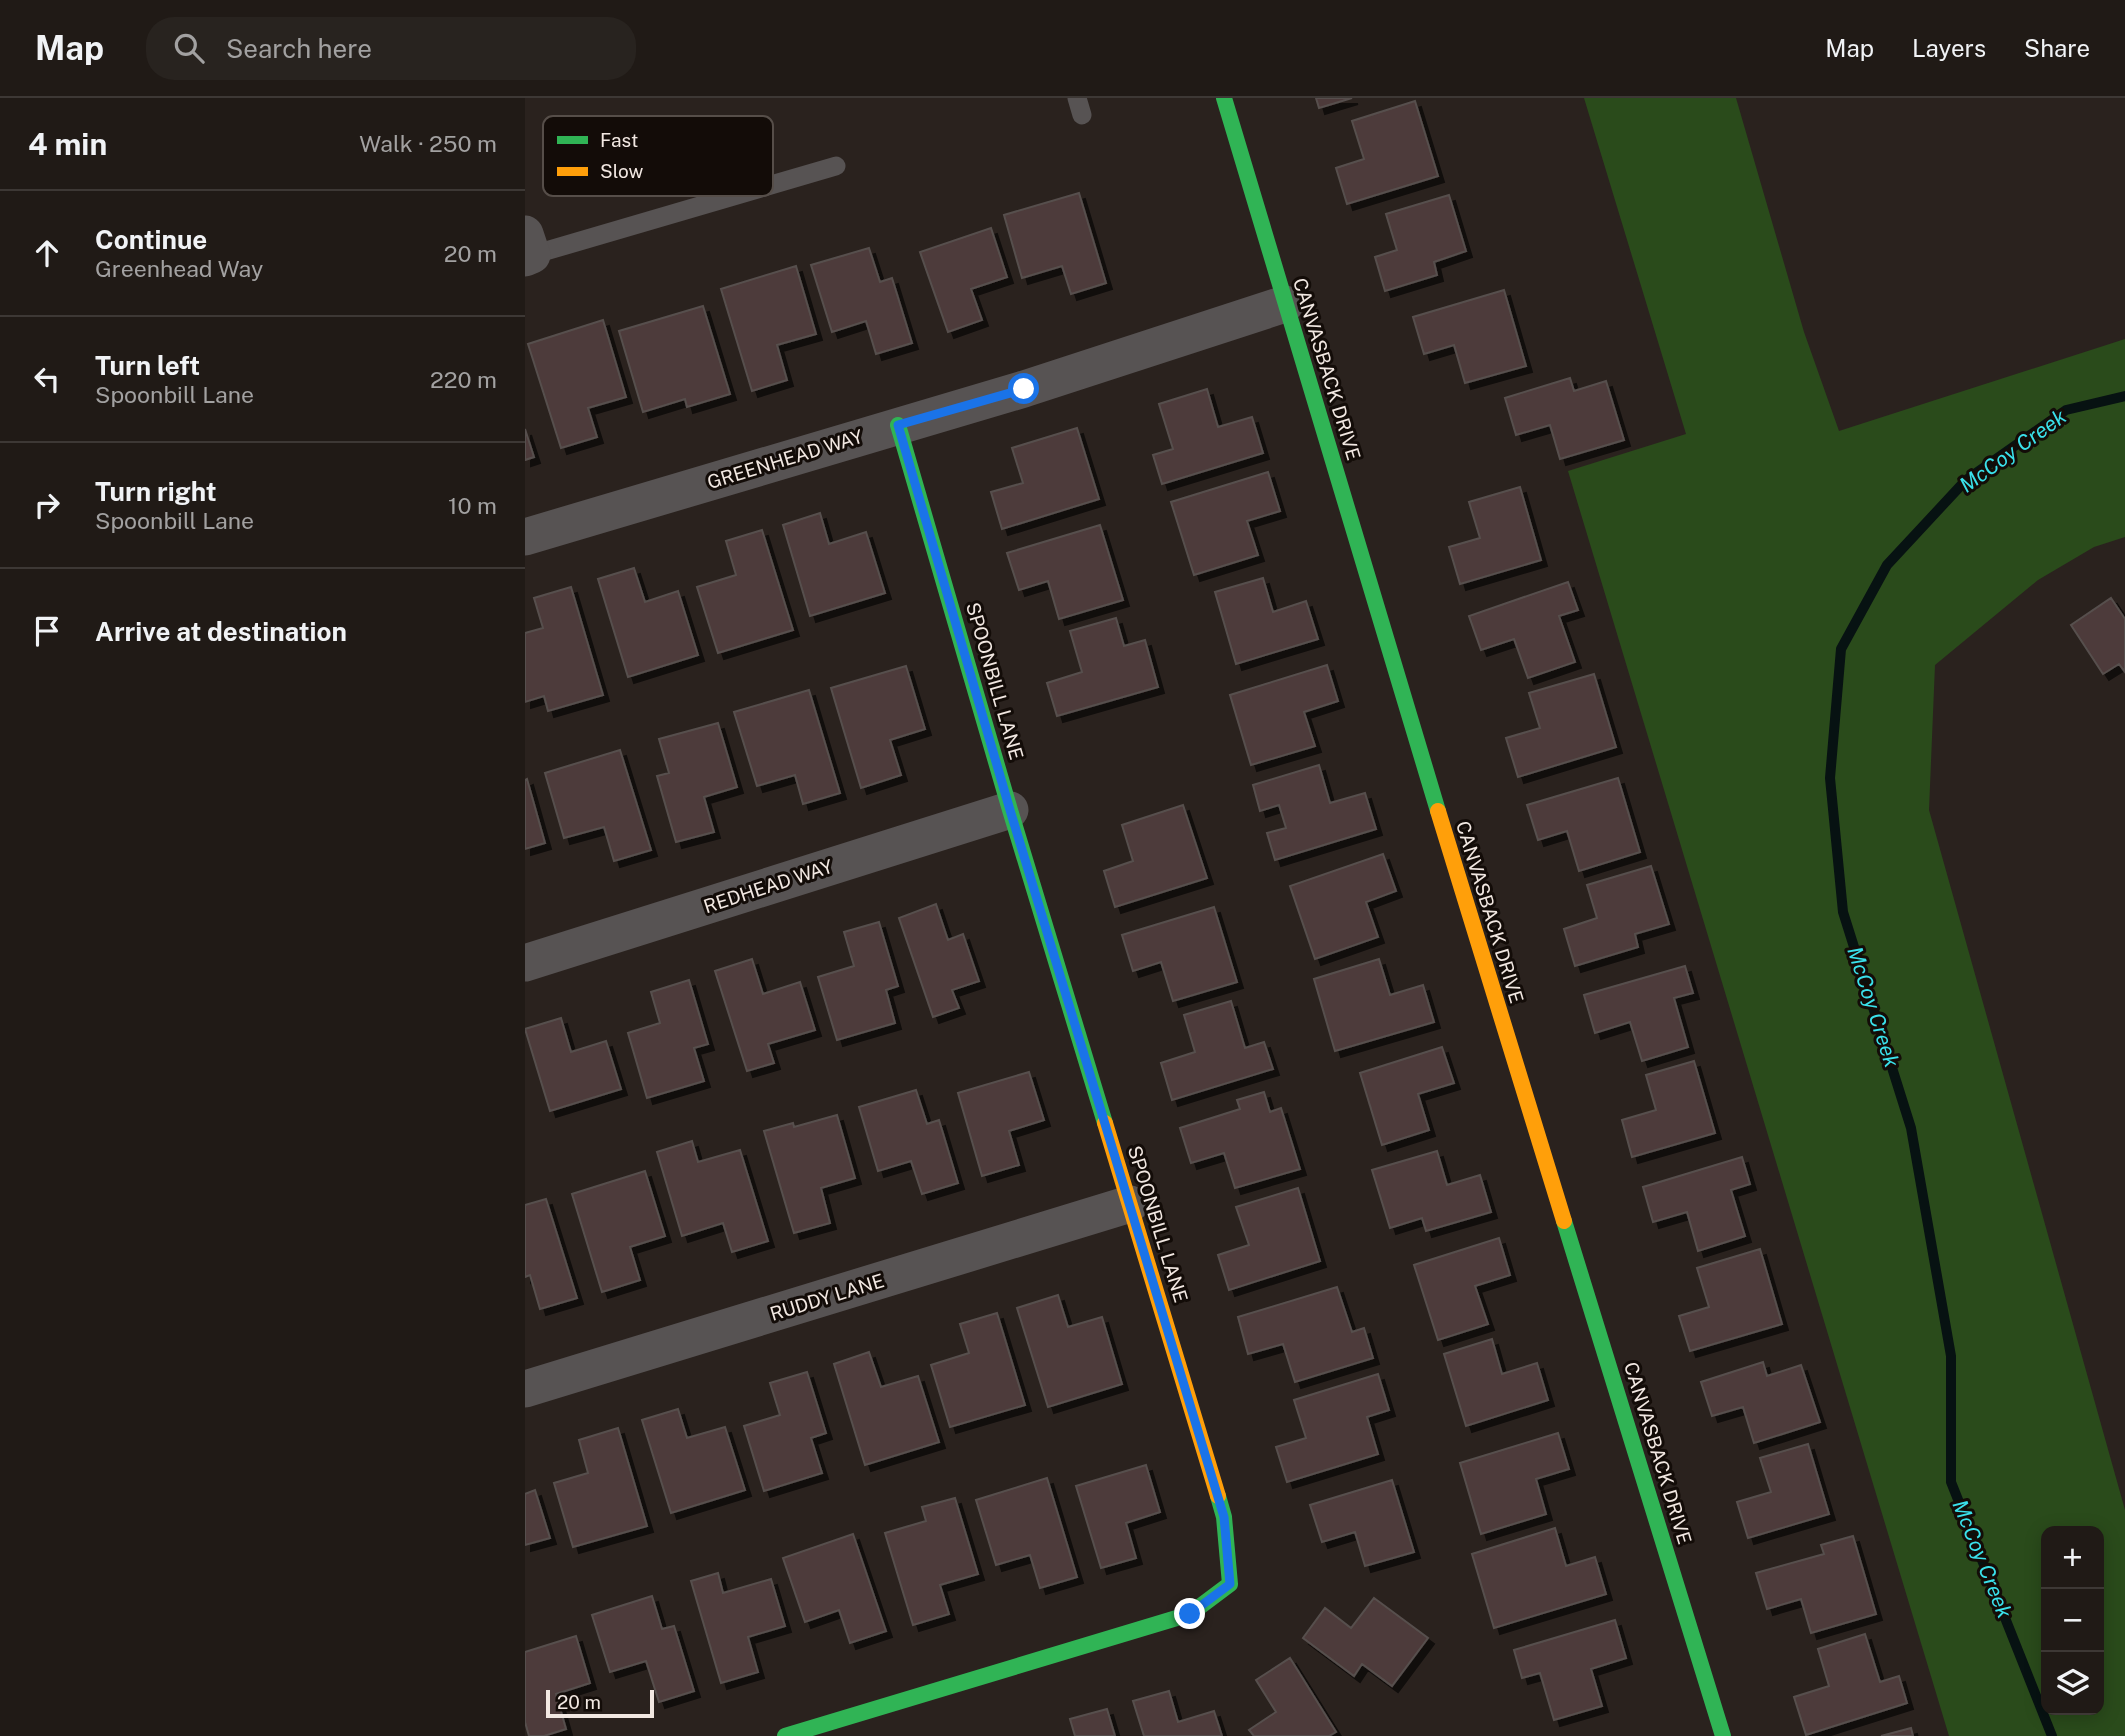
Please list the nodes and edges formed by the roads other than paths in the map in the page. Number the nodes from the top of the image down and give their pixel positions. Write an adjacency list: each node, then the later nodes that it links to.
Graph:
1 (1224, 98): 6 (street, CANVASBACK DRIVE)
2 (836, 166): 3 (lane)
3 (773, 183)
4 (724, 196): 5 (lane)
5 (527, 249)
6 (1285, 304): 7 (street, GREENHEAD WAY); 14 (street, CANVASBACK DRIVE)
7 (898, 425): 8 (street, GREENHEAD WAY); 9 (street, SPOONBILL LANE)
8 (525, 537)
9 (1010, 810): 10 (street, REDHEAD WAY); 11 (street, SPOONBILL LANE)
10 (525, 963)
11 (1130, 1204): 12 (street, RUDDY LANE); 13 (street, SPOONBILL LANE)
12 (525, 1389)
13 (785, 1736)
14 (1723, 1736)

